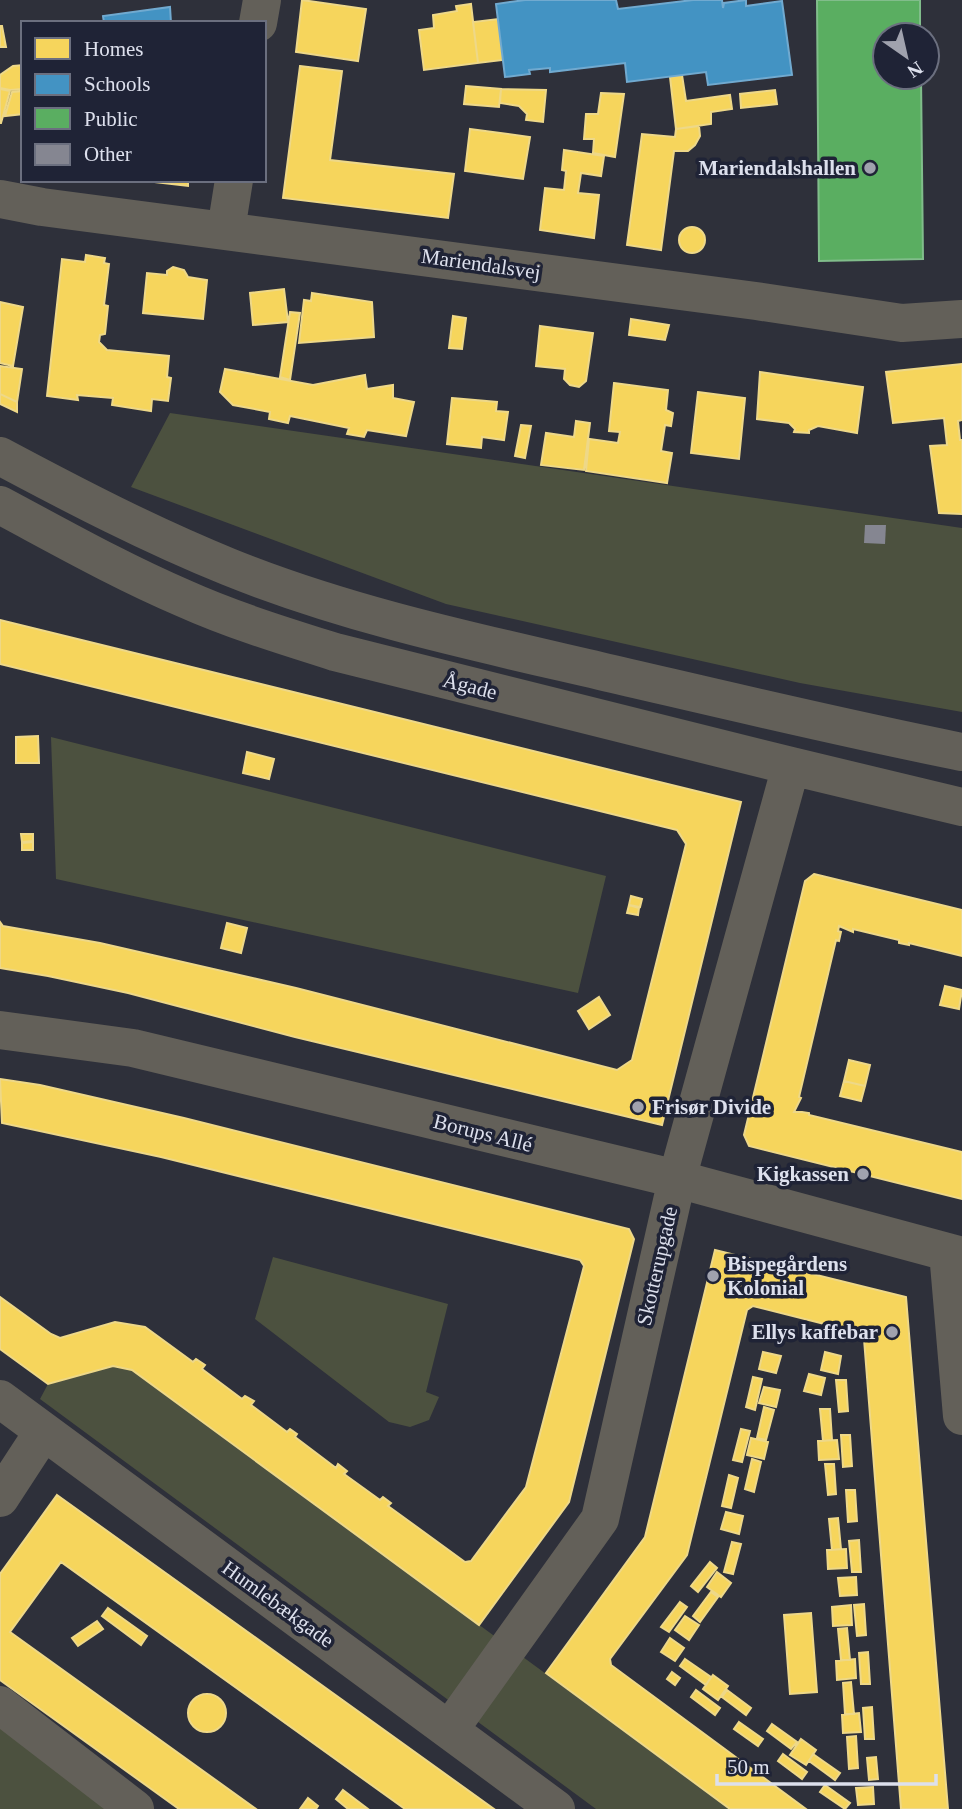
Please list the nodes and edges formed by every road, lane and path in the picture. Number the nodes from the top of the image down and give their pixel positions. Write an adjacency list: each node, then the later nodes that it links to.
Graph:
1 (262, 0): 2 (street)
2 (258, 21)
3 (234, 182): 5 (street)
4 (0, 199): 5 (street, Mariendalsvej)
5 (226, 230): 6 (street, Mariendalsvej)
6 (962, 319)
7 (0, 456): 9 (street, Ågade)
8 (0, 506): 10 (street, Ågade)
9 (962, 752)
10 (790, 766): 11 (street, Ågade); 13 (street, Skotterupgade)
11 (962, 807)
12 (0, 1030): 13 (street, Borups Allé)
13 (677, 1179): 14 (street, Borups Allé); 20 (street, Skotterupgade)
14 (955, 1254): 16 (street)
15 (0, 1399): 17 (street, Humlebækgade)
16 (962, 1416)
17 (43, 1432): 18 (street); 20 (street, Humlebækgade)
18 (0, 1498)
19 (0, 1705): 21 (street)
20 (450, 1729): 22 (street, Humlebækgade)
21 (135, 1809)
22 (556, 1809)

